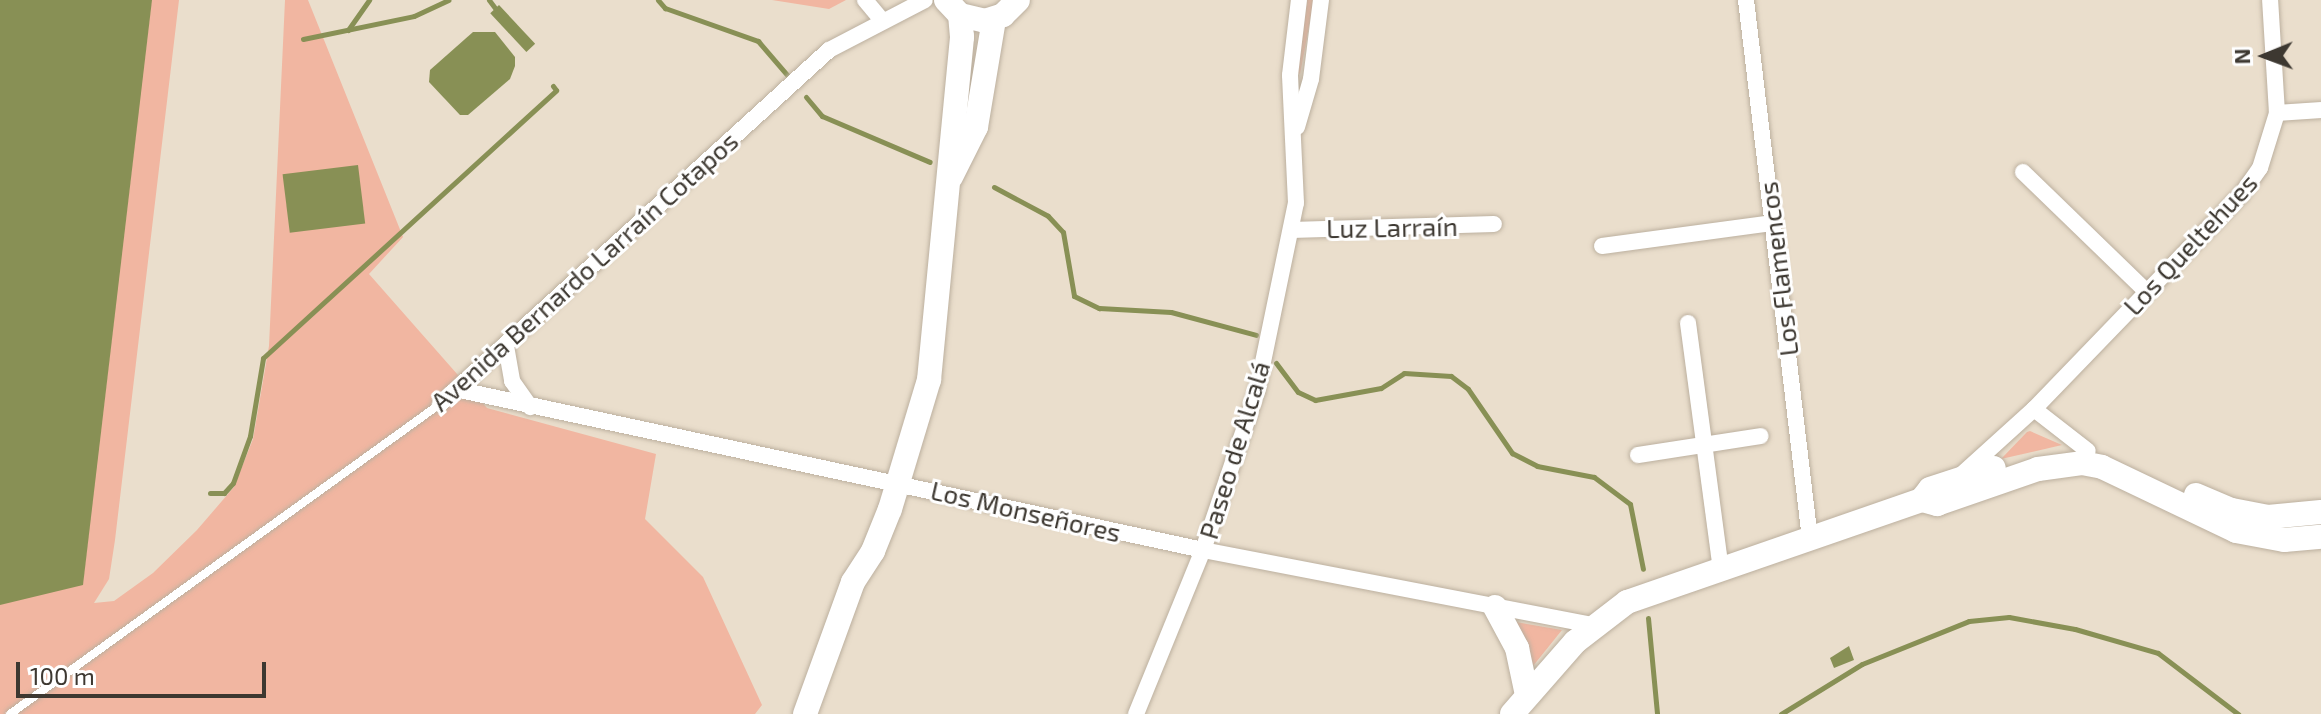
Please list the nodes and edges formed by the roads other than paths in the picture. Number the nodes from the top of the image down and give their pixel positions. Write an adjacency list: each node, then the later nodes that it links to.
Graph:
1 (865, 0): 10 (street)
2 (925, 0): 8 (street, Avenida Bernardo Larraín Cotapos)
3 (1018, 0): 11 (main road)
4 (1299, 0): 14 (street, Paseo de Alcalá)
5 (1321, 0): 14 (street, Paseo de Alcalá)
6 (1746, 0): 17 (street, Los Flamencos)
7 (2270, 0): 13 (street, Los Queltehues)
8 (900, 4): 10 (street, Avenida Bernardo Larraín Cotapos)
9 (953, 7): 11 (main road); 16 (main road)
10 (881, 19): 23 (street, Avenida Bernardo Larraín Cotapos)
11 (994, 19): 16 (main road)
12 (2321, 110): 13 (street)
13 (2277, 113): 21 (street, Los Queltehues)
14 (1296, 129): 19 (street, Paseo de Alcalá)
15 (2023, 172): 21 (street)
16 (951, 177): 33 (main road)
17 (1773, 223): 20 (street); 36 (street, Los Flamencos)
18 (1494, 224): 19 (street, Luz Larraín)
19 (1291, 230): 37 (street, Paseo de Alcalá)
20 (1602, 246)
21 (2146, 291): 27 (street, Los Queltehues)
22 (1688, 323): 29 (street)
23 (506, 346): 24 (street, Avenida Bernardo Larraín Cotapos); 26 (street)
24 (460, 390): 25 (street, Avenida Bernardo Larraín Cotapos); 26 (street, Los Monseñores)
25 (440, 404): 42 (lane, Avenida Bernardo Larraín Cotapos)
26 (530, 407): 33 (street, Los Monseñores)
27 (2034, 409): 30 (street); 32 (street, Los Queltehues)
28 (1761, 436): 29 (street)
29 (1702, 445): 31 (street); 38 (street)
30 (2088, 451): 32 (main road); 35 (main road)
31 (1638, 455)
32 (1958, 478): 34 (main road)
33 (894, 482): 37 (street, Los Monseñores); 43 (main road)
34 (1922, 500): 35 (main road); 36 (main road)
35 (2318, 531)
36 (1810, 539): 38 (main road)
37 (1203, 550): 39 (street, Los Monseñores); 44 (street, Paseo de Alcalá)
38 (1721, 569): 40 (main road)
39 (1495, 607): 40 (street, Los Monseñores); 41 (main road)
40 (1593, 625): 41 (main road)
41 (1520, 705)
42 (10, 714)
43 (805, 714)
44 (1136, 714)

